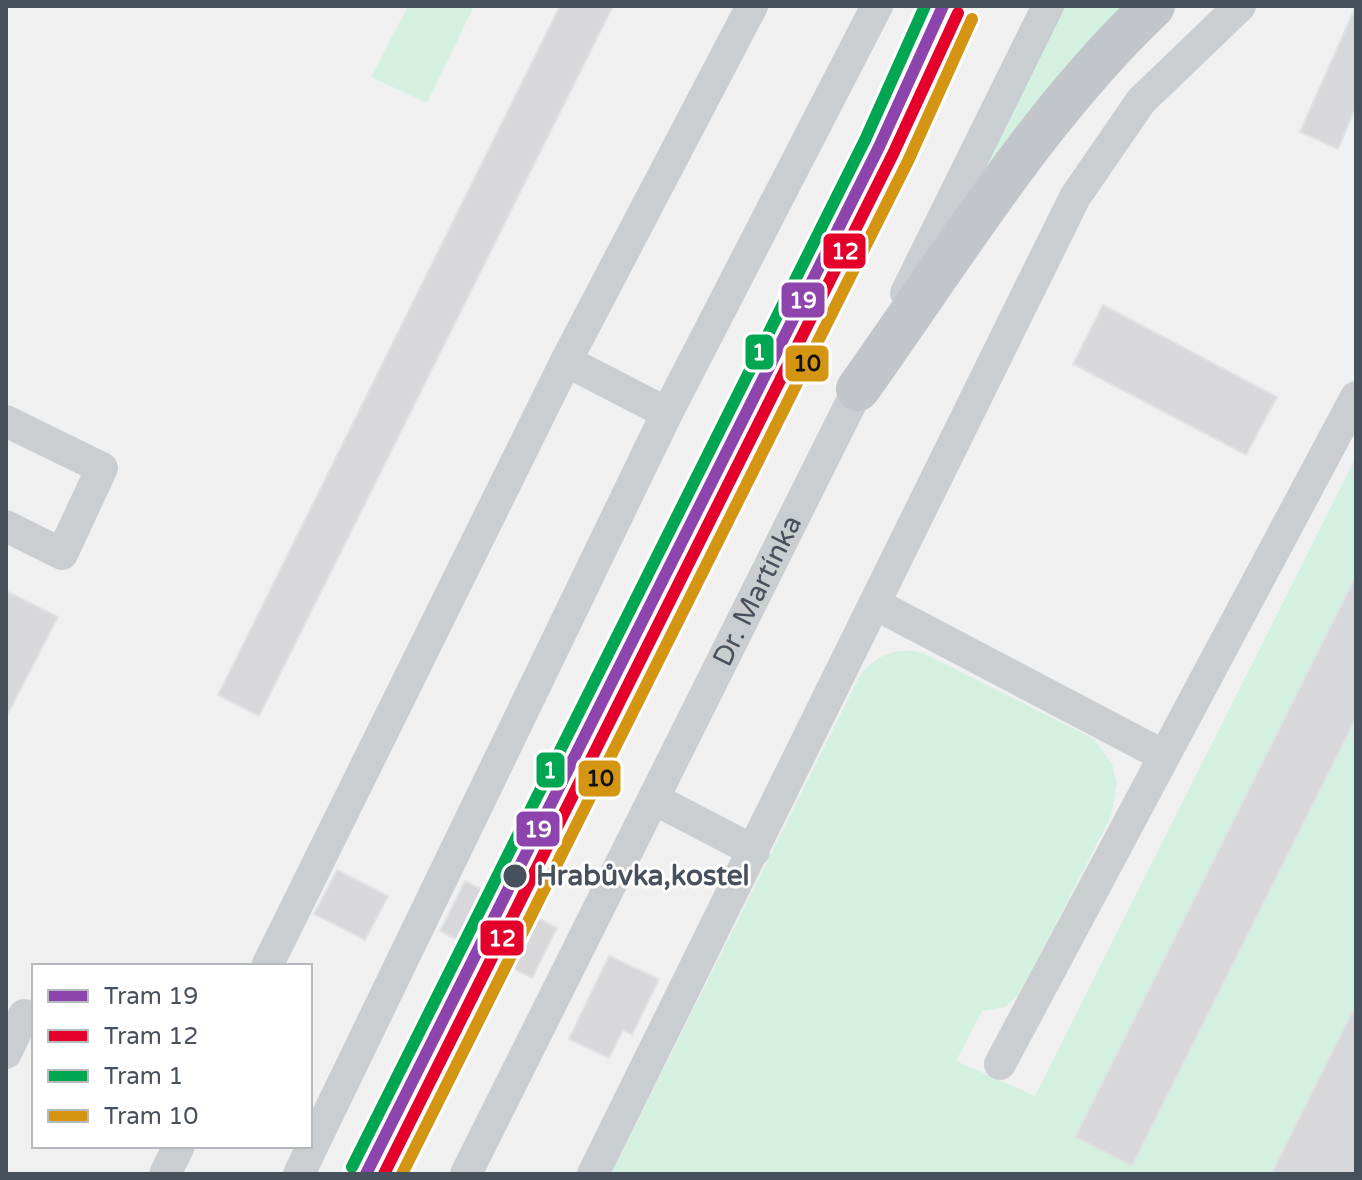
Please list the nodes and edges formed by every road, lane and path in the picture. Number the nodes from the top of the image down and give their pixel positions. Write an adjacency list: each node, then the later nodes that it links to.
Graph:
1 (752, 6): 6 (street)
2 (877, 6): 9 (street)
3 (1048, 6): 7 (street, Dr. Martínka)
4 (1153, 6): 7 (highway)
5 (1240, 6): 12 (street)
6 (566, 361): 9 (street); 16 (street)
7 (858, 389): 14 (street, Dr. Martínka)
8 (1356, 397): 13 (street)
9 (667, 413): 20 (street)
10 (6, 421): 11 (street)
11 (6, 526)
12 (877, 605): 13 (street); 15 (street)
13 (1164, 756): 19 (street)
14 (654, 799): 15 (street); 25 (street, Dr. Martínka)
15 (754, 851): 26 (street)
16 (268, 964)
17 (32, 1019): 18 (street)
18 (6, 1053)
19 (1000, 1064)
20 (312, 1147)
21 (178, 1148): 23 (street)
22 (312, 1148): 24 (street)
23 (165, 1174)
24 (299, 1174)
25 (466, 1174)
26 (593, 1174)

